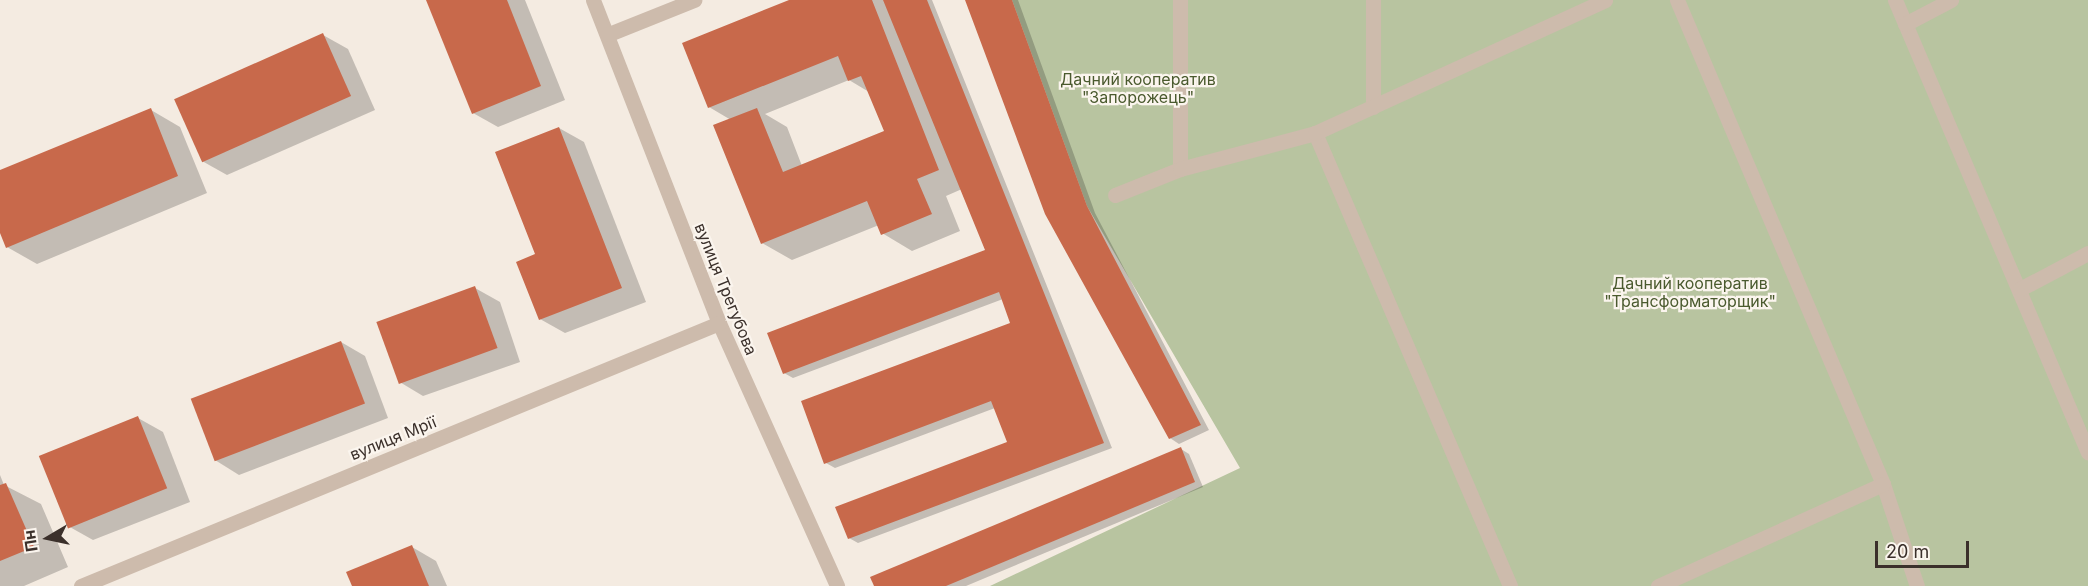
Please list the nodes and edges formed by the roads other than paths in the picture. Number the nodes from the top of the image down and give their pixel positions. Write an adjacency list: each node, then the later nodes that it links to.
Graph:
1 (593, 0): 10 (street, вулиця Трегубова)
2 (694, 0): 10 (street)
3 (1180, 0): 13 (street)
4 (1373, 0): 11 (street)
5 (1605, 0): 11 (street)
6 (1677, 0): 19 (street)
7 (1895, 0): 9 (street)
8 (1951, 0): 9 (street)
9 (1905, 24): 16 (street)
10 (609, 34): 17 (street, вулиця Трегубова)
11 (1373, 106): 12 (street)
12 (1315, 133): 13 (street); 22 (street)
13 (1180, 169): 14 (street)
14 (1115, 195)
15 (2088, 253): 16 (street)
16 (2020, 289): 18 (street)
17 (719, 323): 20 (street, вулиця Мрії); 21 (street, вулиця Трегубова)
18 (2088, 453)
19 (1883, 484): 23 (street); 24 (street)
20 (81, 586)
21 (837, 586)
22 (1510, 586)
23 (1658, 586)
24 (1917, 586)

